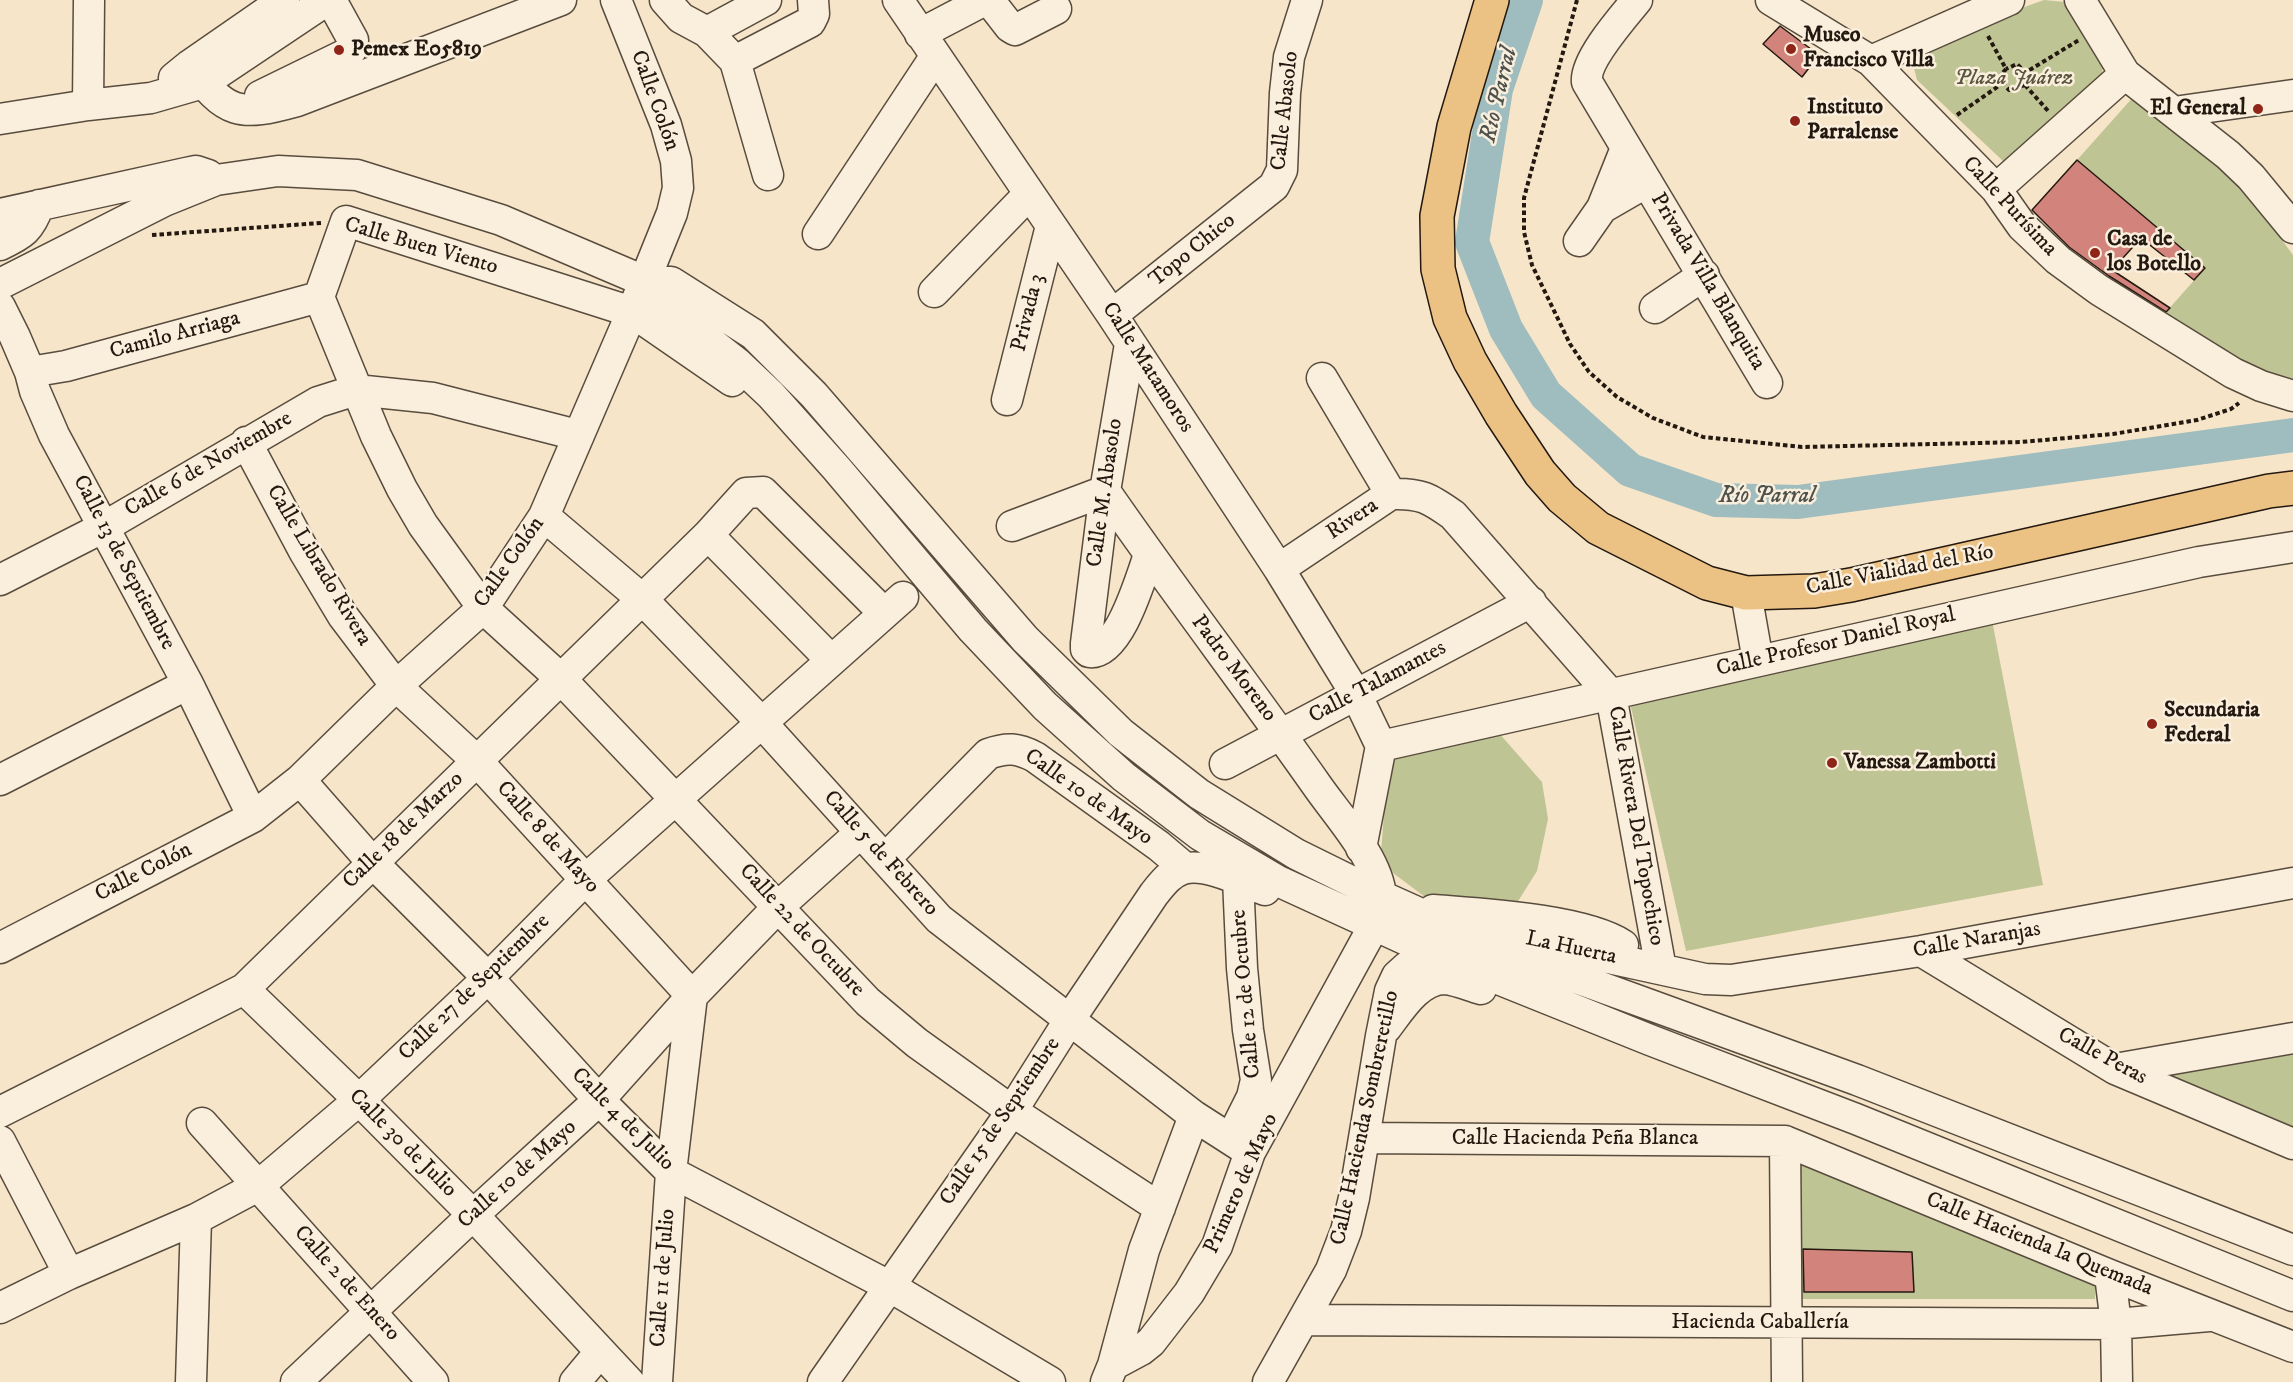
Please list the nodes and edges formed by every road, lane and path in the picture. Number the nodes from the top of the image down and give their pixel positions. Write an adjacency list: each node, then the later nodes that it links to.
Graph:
1 (89, 0): 36 (street)
2 (284, 0): 25 (street)
3 (329, 0): 23 (street); 32 (street)
4 (616, 0): 60 (street, Calle Colón)
5 (665, 0): 22 (street)
6 (766, 0): 22 (street)
7 (813, 0): 26 (street)
8 (898, 0): 24 (street, Calle Matamoros)
9 (985, 0): 24 (street)
10 (989, 0): 19 (street)
11 (1307, 0): 46 (street, Calle Abasolo)
12 (1492, 0): 91 (main road, Calle Vialidad del Río)
13 (1577, 0): 72 (path)
14 (1637, 0): 42 (street, Privada Villa Blanquita)
15 (1771, 0): 27 (street, Calle Purísima)
16 (2009, 0): 20 (street)
17 (2079, 0): 21 (street)
18 (547, 3): 37 (street)
19 (1056, 9)
20 (1976, 14): 27 (street); 28 (path)
21 (2097, 29): 30 (path); 31 (street)
22 (707, 32): 26 (street)
23 (273, 37): 25 (street); 32 (street)
24 (927, 46): 48 (street, Calle Matamoros); 55 (street)
25 (230, 52): 29 (street)
26 (735, 61): 43 (street)
27 (1871, 61): 40 (street, Calle Purísima)
28 (2006, 69): 30 (path); 33 (path)
29 (196, 74): 36 (street); 37 (street)
30 (2023, 74): 34 (path)
31 (2125, 74): 38 (street); 41 (street)
32 (298, 78): 37 (street)
33 (2003, 83): 34 (path); 40 (path)
34 (2025, 85): 41 (path)
35 (2293, 95): 38 (street)
36 (88, 105): 39 (street)
37 (232, 108)
38 (2174, 112): 54 (street)
39 (0, 120)
40 (1937, 129): 47 (street, Calle Purísima)
41 (2064, 129): 47 (street)
42 (1626, 148): 45 (street, Privada Villa Blanquita); 50 (street)
43 (768, 175)
44 (216, 180): 49 (street); 60 (street); 61 (street)
45 (1647, 182): 50 (street, Privada Villa Blanquita); 59 (street, Privada Villa Blanquita)
46 (1274, 186): 67 (street, Topo Chico)
47 (1996, 189): 72 (street, Calle Purísima)
48 (1029, 195): 53 (street, Calle Matamoros); 62 (street)
49 (39, 206): 51 (street); 58 (street)
50 (1602, 208): 57 (street)
51 (0, 214)
52 (346, 221): 56 (path, Calle Buen Viento); 63 (street); 66 (street, Calle Buen Viento)
53 (1051, 226): 67 (street, Calle Matamoros); 75 (street, Privada 3)
54 (2293, 228)
55 (818, 234)
56 (149, 235)
57 (1579, 241)
58 (0, 245)
59 (1704, 275): 65 (street); 71 (street, Privada Villa Blanquita)
60 (644, 281): 66 (street, Calle Colón); 120 (street); 130 (street)
61 (0, 284)
62 (934, 292)
63 (319, 297): 69 (street, Camilo Arriaga); 73 (street, Calle 22 de Octubre)
64 (0, 307): 69 (street, Calle 13 de Septiembre)
65 (1655, 308)
66 (632, 312): 76 (street, Calle Buen Viento); 77 (street, Calle Colón)
67 (1112, 315): 68 (street, Calle Matamoros)
68 (1130, 344): 80 (street, Calle M. Abasolo); 89 (street, Calle Matamoros)
69 (30, 372): 85 (street, Calle 13 de Septiembre)
70 (1322, 378): 81 (street)
71 (1767, 383)
72 (2261, 386): 74 (street, Calle Purísima)
73 (356, 390): 77 (street); 78 (street, Calle 6 de Noviembre); 95 (street, Calle 22 de Octubre)
74 (2293, 396)
75 (1007, 400)
76 (752, 401)
77 (577, 435): 83 (street, Calle Colón)
78 (246, 442): 85 (street, Calle 6 de Noviembre); 100 (street, Calle Librado Rivera)
79 (2293, 488): 91 (main road, Calle Vialidad del Río)
80 (1105, 491): 84 (street); 88 (street, Padro Moreno); 88 (street, Calle M. Abasolo)
81 (1391, 494): 82 (street, Rivera); 89 (street, Rivera)
82 (1433, 501): 93 (street, Calle Rivera Del Topochico)
83 (544, 516): 92 (street, Calle 5 de Febrero); 95 (street, Calle Colón)
84 (1011, 526)
85 (104, 527): 90 (street, Calle 6 de Noviembre); 99 (street, Calle 13 de Septiembre)
86 (708, 535): 92 (street, Calle 18 de Marzo); 94 (street, Calle 18 de Marzo); 96 (street)
87 (2293, 547): 97 (street, Calle Profesor Daniel Royal)
88 (1149, 555): 104 (street, Padro Moreno)
89 (1279, 569): 102 (street, Calle Matamoros)
90 (0, 580)
91 (1746, 593): 97 (street)
92 (642, 599): 98 (street, Calle 18 de Marzo); 103 (street, Calle 5 de Febrero)
93 (1531, 602): 101 (street, Calle Rivera Del Topochico); 102 (street, Calle Talamantes)
94 (894, 605): 96 (street, Calle 27 de Septiembre)
95 (483, 608): 98 (street, Calle 22 de Octubre); 100 (street, Calle Colón)
96 (831, 660): 103 (street, Calle 27 de Septiembre)
97 (1758, 661): 101 (street, Calle Profesor Daniel Royal)
98 (560, 678): 106 (street, Calle 18 de Marzo); 110 (street, Calle 22 de Octubre)
99 (188, 684): 108 (street); 111 (street, Calle 13 de Septiembre)
100 (396, 686): 106 (street, Calle 8 de Mayo); 109 (street, Calle Colón)
101 (1611, 695): 105 (street, Calle Profesor Daniel Royal); 127 (street, Calle Rivera Del Topochico)
102 (1357, 696): 104 (street, Calle Talamantes); 105 (street, Calle Matamoros)
103 (761, 722): 110 (street, Calle 27 de Septiembre); 112 (street, Calle 5 de Febrero)
104 (1281, 734): 107 (street, Calle Talamantes); 113 (street, Padro Moreno)
105 (1381, 746): 113 (street)
106 (477, 761): 115 (street, Calle 18 de Marzo); 118 (street, Calle 8 de Mayo)
107 (1225, 764)
108 (0, 780)
109 (300, 780): 111 (street, Calle Colón); 115 (street, Calle 4 de Julio)
110 (675, 798): 118 (street, Calle 27 de Septiembre); 121 (street, Calle 22 de Octubre)
111 (253, 817): 124 (street, Calle Colón)
112 (860, 833): 114 (street, Calle 5 de Febrero); 121 (street, Calle 10 de Mayo)
113 (1361, 848): 120 (street, Padro Moreno)
114 (885, 859): 116 (street, Calle 10 de Mayo); 132 (street, Calle 5 de Febrero)
115 (372, 862): 128 (street, Calle 4 de Julio); 129 (street, Calle 18 de Marzo)
116 (1185, 868): 117 (street); 132 (street, Calle 15 de Septiembre)
117 (1238, 879): 145 (street, Calle 12 de Octubre); 145 (street, Primero de Mayo)
118 (585, 880): 128 (street, Calle 27 de Septiembre); 131 (street, Calle 8 de Mayo)
119 (2293, 883): 125 (street, Calle Naranjas)
120 (1382, 896): 122 (street)
121 (779, 906): 131 (street, Calle 10 de Mayo); 138 (street, Calle 22 de Octubre)
122 (1409, 908): 127 (street); 153 (street)
123 (1480, 935): 127 (street, La Huerta)
124 (0, 948)
125 (1921, 951): 127 (street, Calle Naranjas); 135 (street, Calle Peras)
126 (1423, 959): 133 (street, Calle Hacienda Sombreretillo)
127 (1661, 969)
128 (488, 978): 136 (street, Calle 27 de Septiembre); 137 (street, Calle 4 de Julio)
129 (244, 989): 136 (street, Calle 30 de Julio); 139 (street, Calle 18 de Marzo)
130 (1521, 989): 133 (street); 152 (street)
131 (692, 996): 137 (street, Calle 10 de Mayo); 147 (street, Calle 11 de Julio)
132 (1070, 1019): 138 (street, Calle 15 de Septiembre); 140 (street, Calle 5 de Febrero)
133 (1381, 1036): 142 (street, Calle Hacienda Sombreretillo)
134 (2293, 1038): 135 (street)
135 (2115, 1069): 144 (street, Calle Peras)
136 (359, 1100): 148 (street, Calle 27 de Septiembre); 150 (street, Calle 30 de Julio)
137 (599, 1100): 147 (street, Calle 4 de Julio); 150 (street, Calle 10 de Mayo)
138 (1012, 1111): 149 (street, Calle 22 de Octubre); 156 (street, Calle 15 de Septiembre)
139 (0, 1112)
140 (1194, 1116): 145 (street, Calle 5 de Febrero); 149 (street)
141 (202, 1123): 148 (street, Calle 2 de Enero)
142 (1364, 1137): 143 (street, Calle Hacienda Peña Blanca); 162 (street, Calle Hacienda Sombreretillo)
143 (1785, 1141): 155 (street, Calle Hacienda la Quemada); 163 (street)
144 (2293, 1144)
145 (1240, 1145): 167 (street, Primero de Mayo)
146 (1, 1146): 154 (street)
147 (671, 1172): 156 (street, Calle 4 de Julio); 173 (street, Calle 11 de Julio)
148 (258, 1186): 151 (street, Calle 27 de Septiembre); 160 (street, Calle 2 de Enero)
149 (1160, 1208): 167 (street)
150 (473, 1215): 160 (street, Calle 10 de Mayo); 166 (street, Calle 30 de Julio)
151 (196, 1219): 154 (street, Calle 27 de Septiembre); 168 (street)
152 (2178, 1250): 157 (street); 158 (street)
153 (2293, 1250)
154 (69, 1274): 159 (street, Calle 27 de Septiembre)
155 (2110, 1275): 157 (street, Calle Hacienda la Quemada); 164 (street)
156 (889, 1286): 174 (street, Calle 15 de Septiembre); 175 (street, Calle 4 de Julio)
157 (2158, 1293): 161 (street, Calle Hacienda la Quemada)
158 (2293, 1296)
159 (0, 1308)
160 (370, 1311): 169 (street, Calle 10 de Mayo); 170 (street, Calle 2 de Enero)
161 (2215, 1316): 164 (street, Hacienda Caballería); 165 (street, Calle Hacienda la Quemada)
162 (1304, 1320): 163 (street, Hacienda Caballería); 176 (street, Calle Hacienda Sombreretillo)
163 (1786, 1323): 164 (street, Hacienda Caballería); 177 (street)
164 (2116, 1324): 178 (street)
165 (2293, 1347)
166 (600, 1352): 171 (street); 172 (street, Calle 30 de Julio)
167 (1109, 1373)
168 (191, 1382)
169 (296, 1382)
170 (434, 1382)
171 (575, 1382)
172 (628, 1382)
173 (657, 1382)
174 (823, 1382)
175 (1050, 1382)
176 (1268, 1382)
177 (1787, 1382)
178 (2117, 1382)

